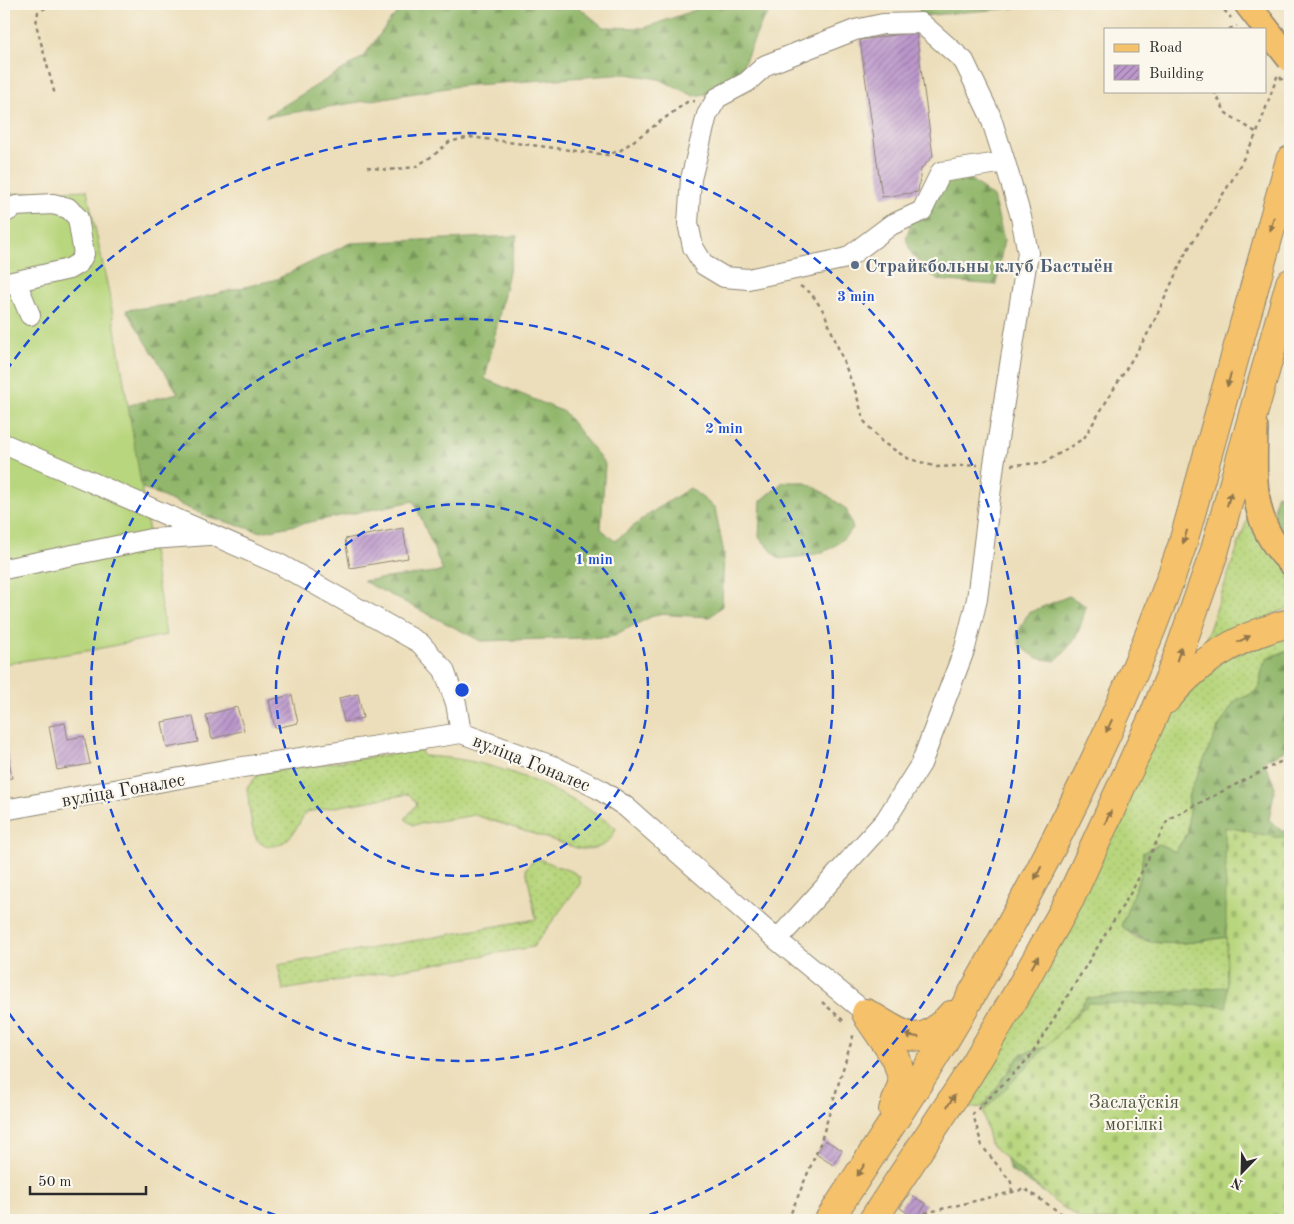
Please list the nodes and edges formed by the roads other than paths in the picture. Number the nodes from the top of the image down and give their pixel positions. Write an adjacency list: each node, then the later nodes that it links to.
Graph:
1 (1254, 13): 2 (main road, bridge)
2 (1263, 28)
3 (1266, 32): 4 (main road, bridge)
4 (1285, 63)
5 (1290, 160): 21 (highway, one-way to 21)
6 (1004, 162): 6 (street); 20 (street)
7 (4, 213): 8 (street)
8 (10, 283): 10 (street)
9 (1290, 283): 11 (highway)
10 (30, 315)
11 (1256, 408): 14 (main road); 17 (highway, one-way to 11)
12 (4, 444): 13 (street)
13 (213, 535): 15 (street); 18 (street)
14 (1290, 562)
15 (4, 568)
16 (1290, 623): 17 (highway, one-way to 16)
17 (1154, 715): 25 (highway, one-way to 17)
18 (461, 733): 19 (street, вуліца Гоналес); 20 (street, вуліца Гоналес)
19 (4, 810)
20 (777, 940): 22 (street, вуліца Гоналес)
21 (976, 988): 22 (highway, one-way to 22); 23 (highway)
22 (856, 1023): 23 (highway)
23 (887, 1130): 24 (highway, one-way to 24)
24 (829, 1220)
25 (873, 1220)

